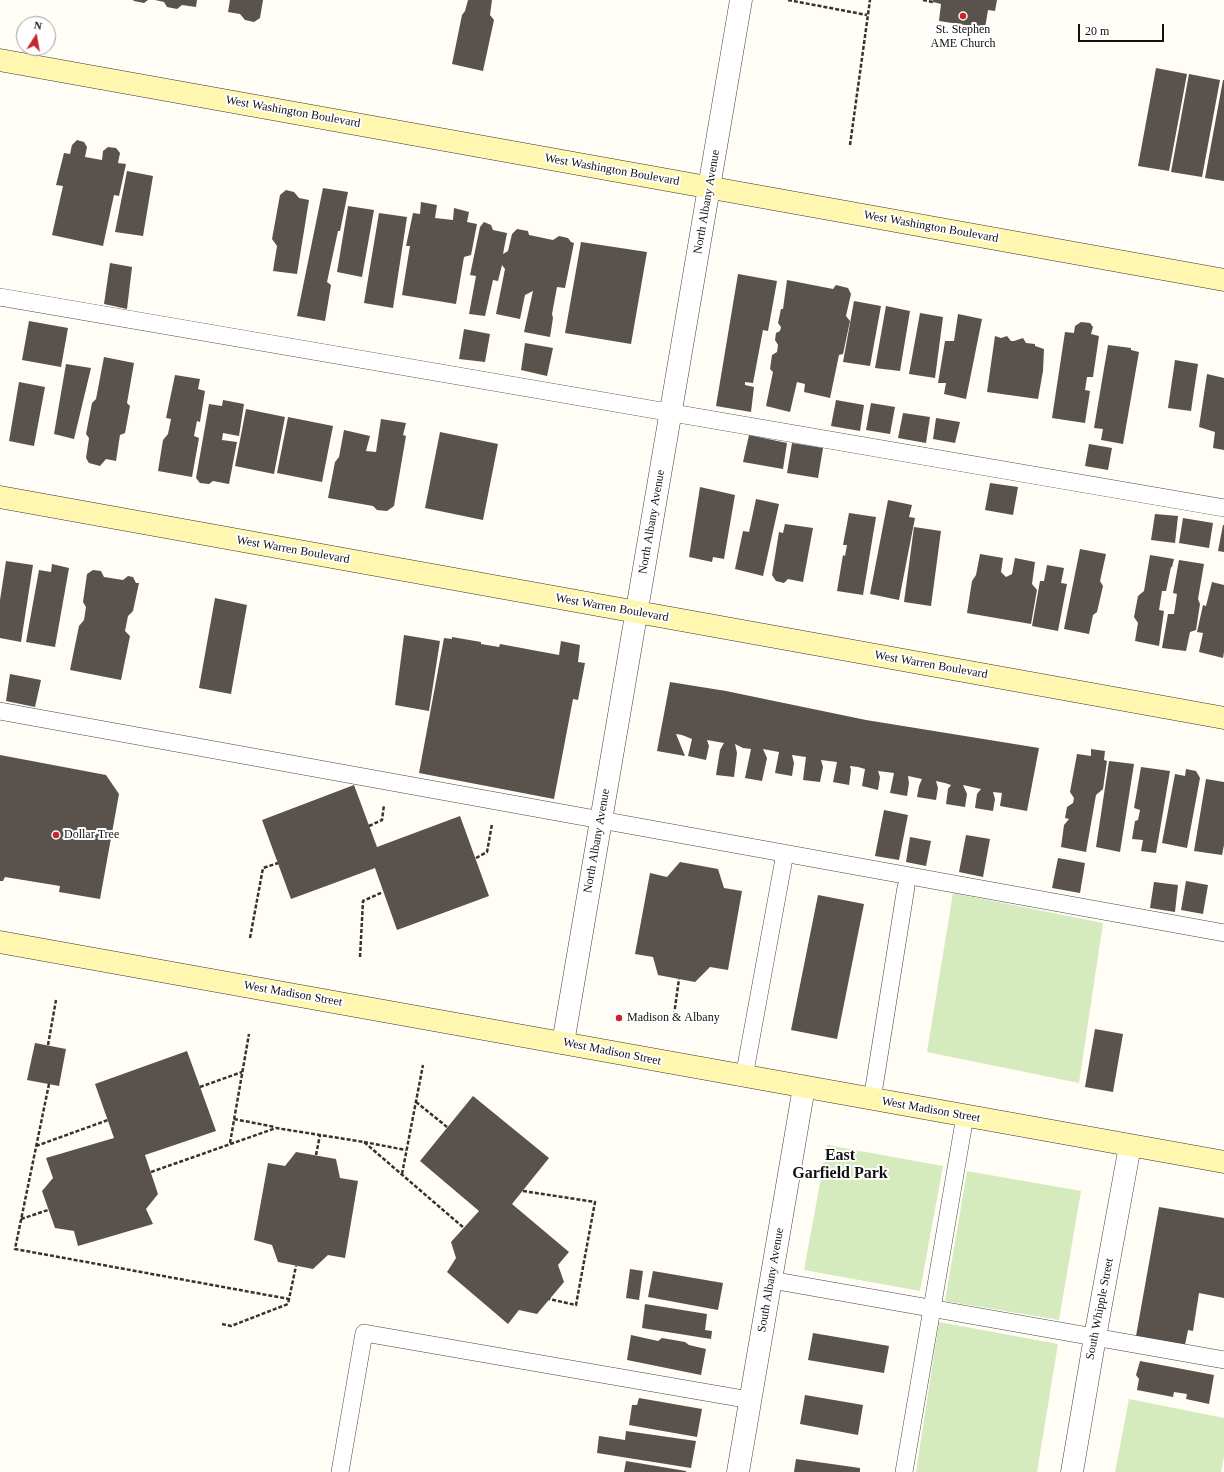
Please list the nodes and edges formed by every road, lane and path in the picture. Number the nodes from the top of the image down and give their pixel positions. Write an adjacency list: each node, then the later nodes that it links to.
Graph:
1 (741, 0): 9 (street, North Albany Avenue)
2 (788, 0): 6 (path)
3 (870, 0): 6 (path)
4 (923, 0): 5 (path)
5 (933, 2)
6 (867, 15): 8 (path)
7 (0, 60): 9 (street, West Washington Boulevard)
8 (850, 146)
9 (709, 187): 10 (street, West Washington Boulevard); 12 (street, North Albany Avenue)
10 (1224, 280)
11 (0, 297): 12 (lane)
12 (671, 412): 14 (lane); 15 (street, North Albany Avenue)
13 (0, 497): 15 (street, West Warren Boulevard)
14 (1224, 508)
15 (637, 612): 17 (street, West Warren Boulevard); 19 (street, North Albany Avenue)
16 (0, 711): 18 (lane)
17 (1224, 718)
18 (496, 800): 19 (lane); 21 (path)
19 (601, 820): 20 (lane); 33 (street, North Albany Avenue)
20 (785, 853): 25 (lane); 37 (lane)
21 (476, 858)
22 (278, 863): 26 (path)
23 (906, 887): 41 (lane)
24 (383, 892): 28 (path)
25 (1224, 933)
26 (250, 938)
27 (0, 942): 33 (street, West Madison Street)
28 (360, 957)
29 (679, 979): 31 (path)
30 (56, 1000): 34 (path)
31 (674, 1015)
32 (248, 1034): 36 (path)
33 (563, 1043): 37 (street, West Madison Street)
34 (48, 1045)
35 (423, 1065): 42 (path)
36 (242, 1072): 39 (path); 44 (path)
37 (744, 1077): 40 (street, West Madison Street)
38 (49, 1084): 51 (path)
39 (200, 1087)
40 (804, 1088): 41 (street, West Madison Street); 63 (street, South Albany Avenue)
41 (872, 1100): 43 (street, West Madison Street)
42 (416, 1102): 46 (path); 53 (path)
43 (965, 1116): 52 (street, West Madison Street); 66 (lane)
44 (234, 1119): 47 (path); 50 (path)
45 (108, 1120): 51 (path)
46 (447, 1127)
47 (276, 1128): 48 (path); 50 (path)
48 (320, 1135): 49 (path); 54 (path)
49 (364, 1142): 53 (path); 57 (path)
50 (229, 1144): 56 (path)
51 (36, 1146): 60 (path)
52 (1130, 1146): 55 (street, West Madison Street); 68 (street, South Whipple Street)
53 (406, 1150): 57 (path)
54 (316, 1155)
55 (1224, 1162)
56 (151, 1172)
57 (402, 1175): 61 (path)
58 (523, 1191): 65 (path)
59 (48, 1210): 60 (path)
60 (21, 1219): 64 (path)
61 (464, 1228)
62 (296, 1266): 64 (path)
63 (771, 1280): 66 (lane); 70 (street, South Albany Avenue)
64 (289, 1299): 67 (path)
65 (549, 1299)
66 (932, 1309): 68 (lane); 73 (lane)
67 (222, 1324)
68 (1095, 1337): 69 (lane); 74 (street, South Whipple Street)
69 (1224, 1360)
70 (750, 1400): 71 (lane); 72 (street, South Albany Avenue)
71 (340, 1472)
72 (738, 1472)
73 (904, 1472)
74 (1072, 1472)

